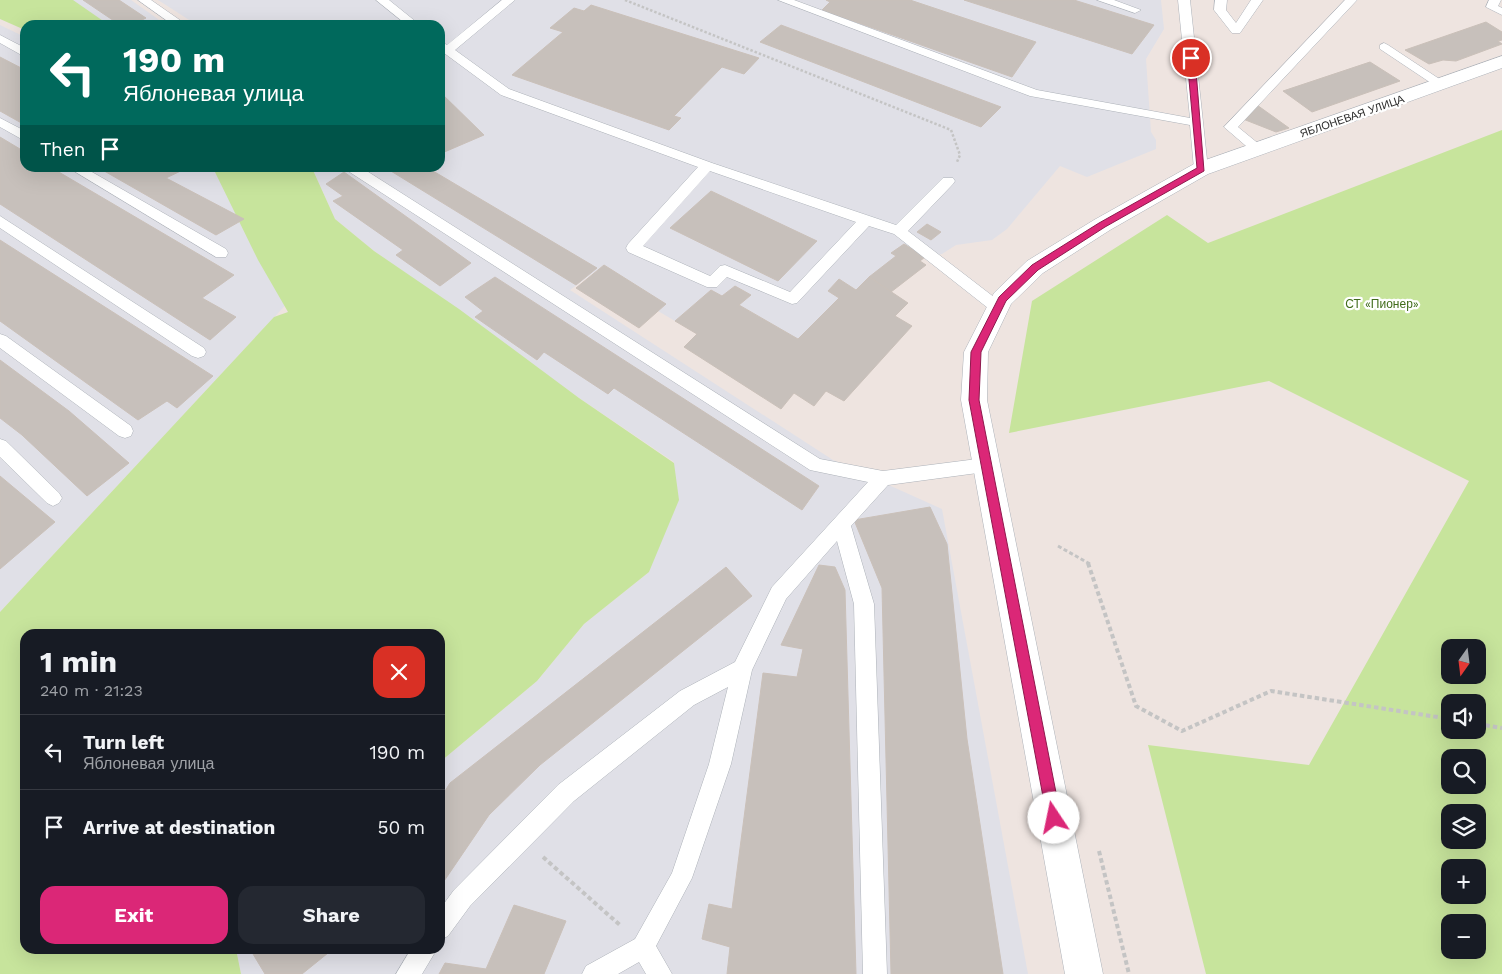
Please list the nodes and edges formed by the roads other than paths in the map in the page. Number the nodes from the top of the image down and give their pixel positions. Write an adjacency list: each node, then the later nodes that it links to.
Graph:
1 (144, 0): 13 (lane)
2 (382, 0): 14 (lane)
3 (509, 0): 17 (lane)
4 (784, 0): 23 (lane)
5 (1103, 0): 11 (lane)
6 (1184, 0): 23 (lane)
7 (1221, 0): 8 (lane)
8 (1257, 0)
9 (1352, 0): 25 (lane)
10 (1494, 0): 12 (lane)
11 (1135, 10)
12 (1502, 12)
13 (174, 20)
14 (408, 20)
15 (0, 38): 19 (lane)
16 (1384, 46): 21 (lane)
17 (445, 47)
18 (445, 49): 26 (lane)
19 (20, 50)
20 (1502, 62): 21 (street, ЯБЛОНЕВАЯ УЛИЦА)
21 (1441, 84): 25 (street, ЯБЛОНЕВАЯ УЛИЦА)
22 (0, 122): 24 (lane)
23 (1198, 123): 27 (lane)
24 (20, 134)
25 (1258, 149): 27 (street, ЯБЛОНЕВАЯ УЛИЦА)
26 (707, 166): 31 (lane); 31 (lane)
27 (1201, 169): 35 (street, ЯБЛОНЕВАЯ УЛИЦА)
28 (83, 172): 34 (lane)
29 (359, 172): 41 (lane)
30 (948, 180): 33 (lane)
31 (867, 219): 33 (lane)
32 (0, 222): 37 (lane)
33 (899, 231): 35 (lane)
34 (221, 253)
35 (998, 308): 40 (street, ЯБЛОНЕВАЯ УЛИЦА)
36 (0, 340): 38 (lane)
37 (198, 352)
38 (125, 431)
39 (0, 446): 42 (lane)
40 (985, 466): 41 (lane); 52 (street, ЯБЛОНЕВАЯ УЛИЦА)
41 (883, 478): 43 (lane)
42 (54, 498)
43 (842, 525): 44 (lane); 51 (lane)
44 (742, 669): 45 (lane); 46 (lane)
45 (445, 921)
46 (643, 947): 49 (lane); 50 (lane)
47 (422, 954): 48 (lane)
48 (408, 974)
49 (594, 974)
50 (660, 974)
51 (874, 974)
52 (1084, 974)

